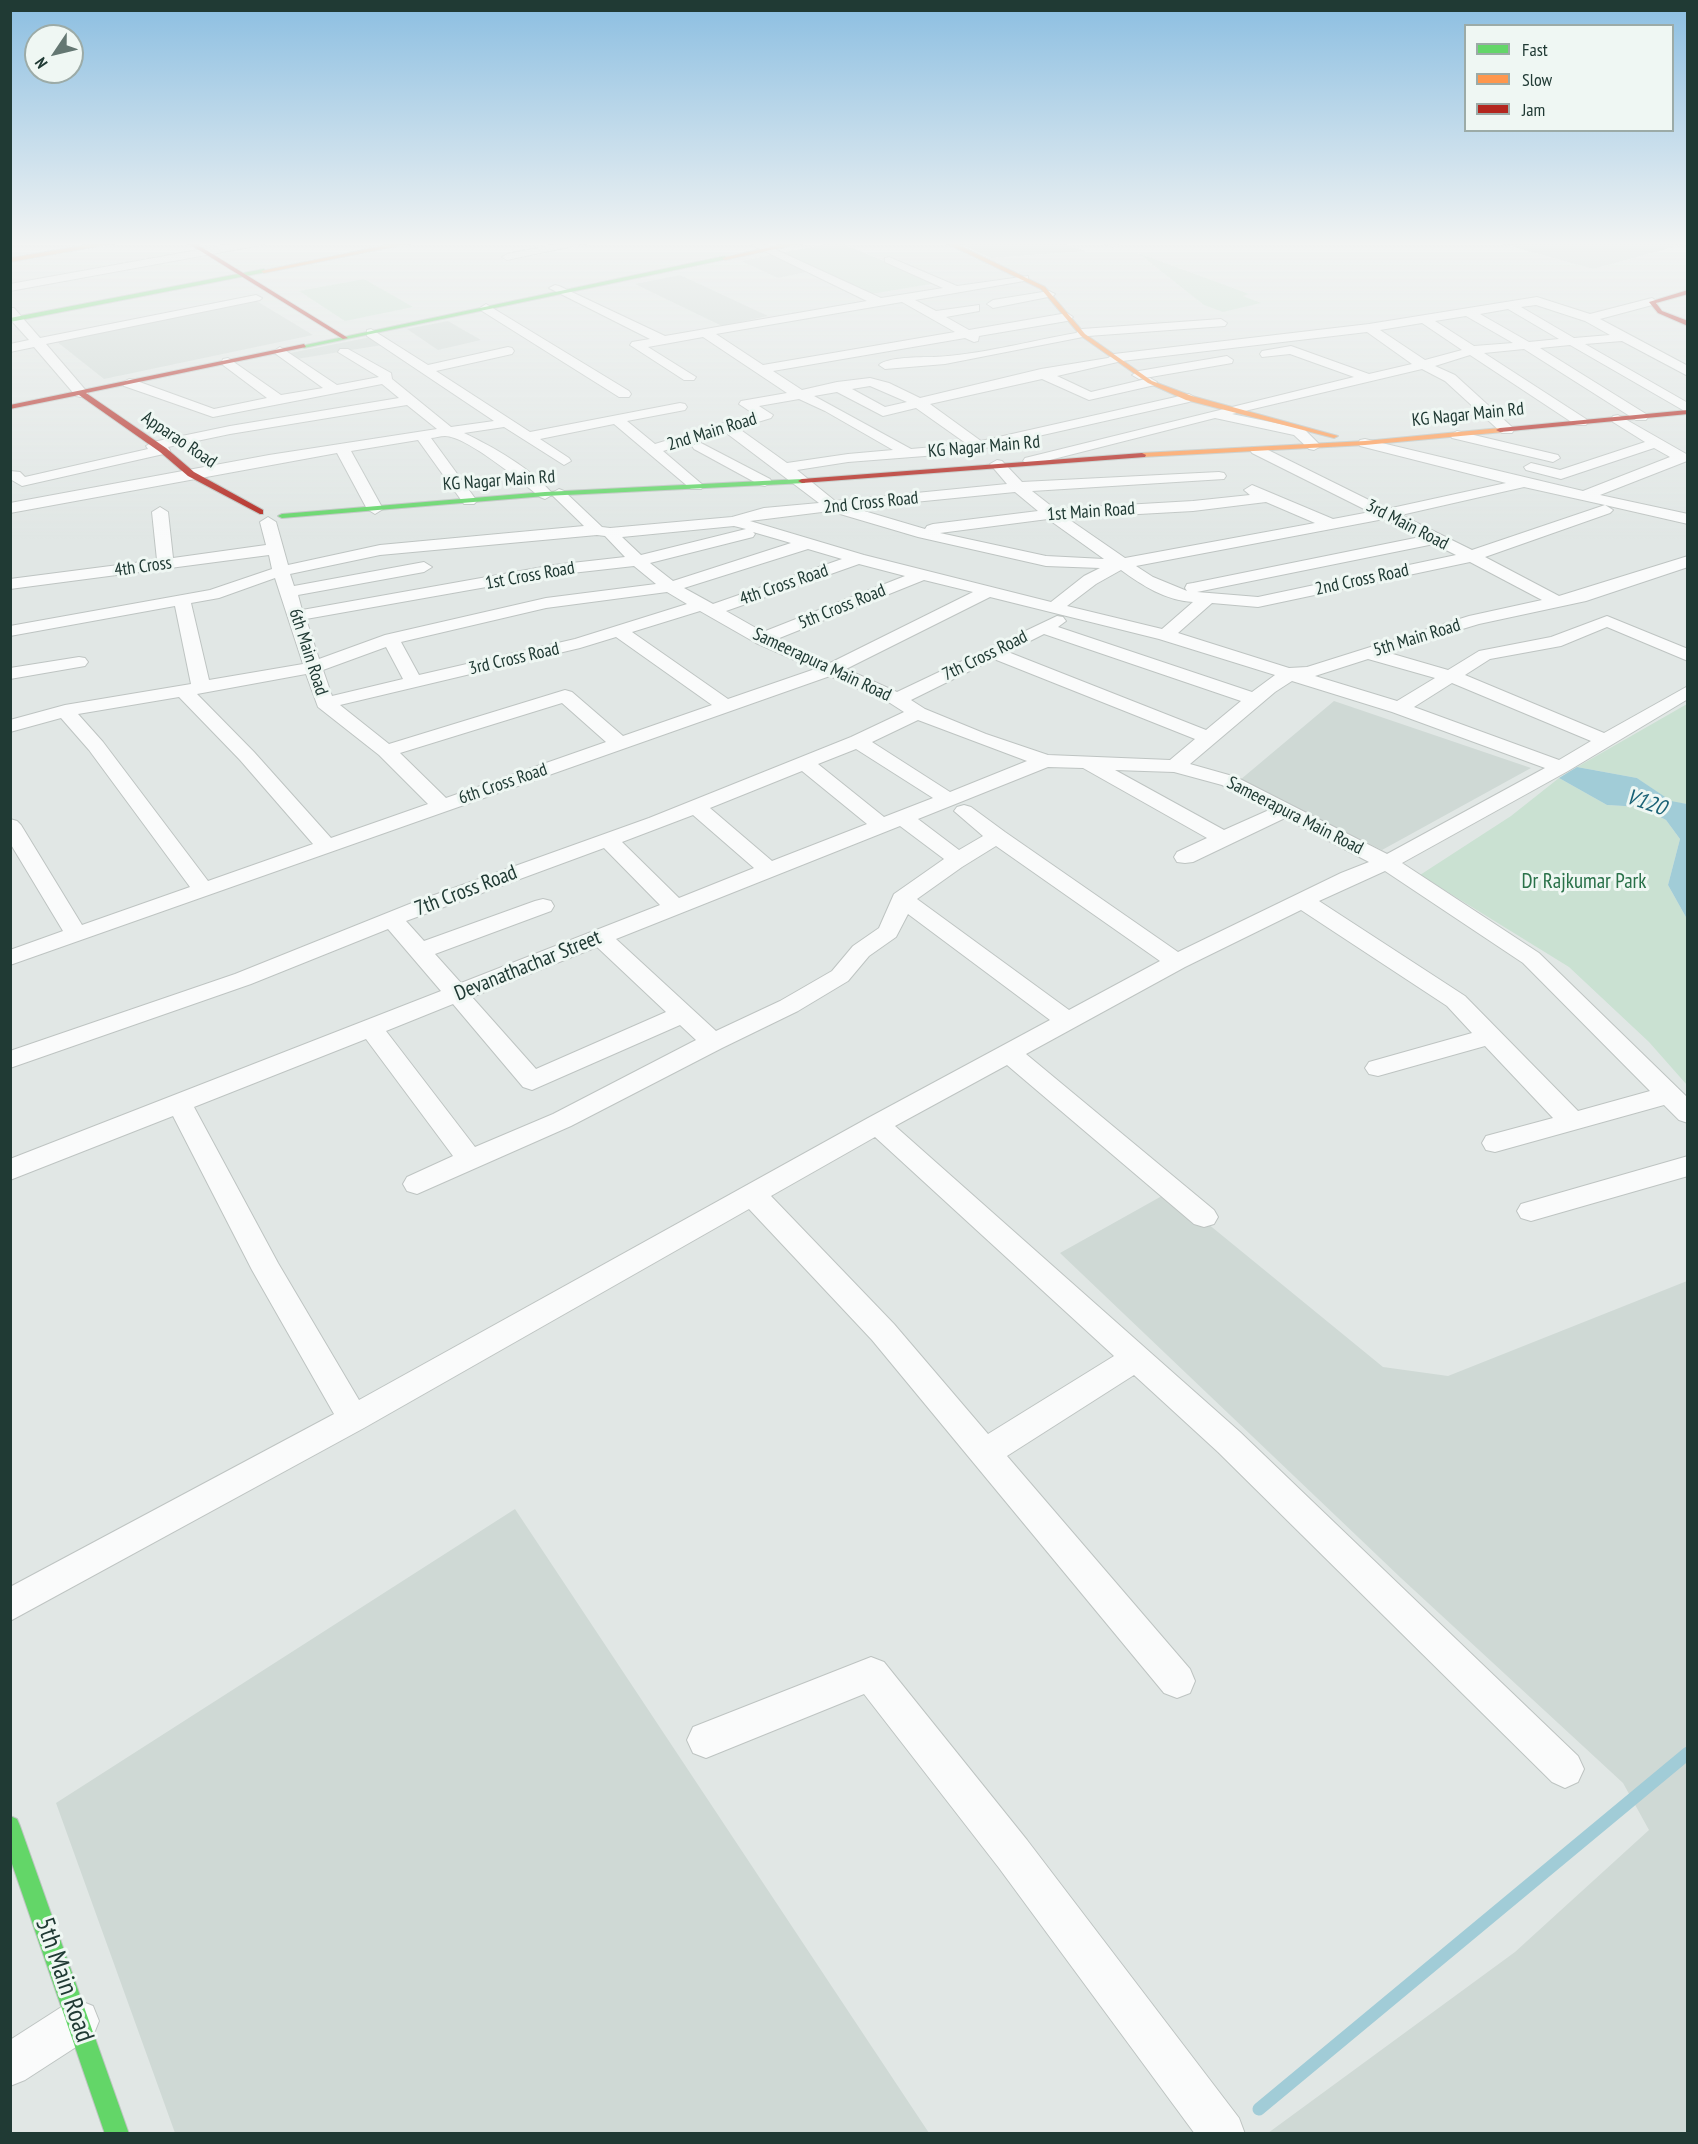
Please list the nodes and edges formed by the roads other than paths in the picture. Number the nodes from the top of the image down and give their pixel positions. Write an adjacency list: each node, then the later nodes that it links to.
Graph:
1 (42, 342): 21 (street)
2 (335, 342): 26 (street)
3 (336, 342): 47 (street)
4 (343, 342): 43 (street, Sameerapura Main Road)
5 (384, 342): 34 (street)
6 (541, 342): 50 (street)
7 (648, 342): 38 (street)
8 (720, 342): 35 (street)
9 (924, 342): 35 (street)
10 (981, 342): 28 (street)
11 (1043, 342): 28 (street)
12 (1093, 342): 29 (street)
13 (1246, 342): 29 (street)
14 (1276, 342): 24 (street)
15 (1390, 342): 32 (street)
16 (1461, 342): 25 (street)
17 (1521, 342): 22 (street)
18 (1561, 342): 22 (street)
19 (1576, 342): 59 (street)
20 (1634, 342): 36 (street)
21 (37, 343): 23 (street); 47 (street)
22 (1526, 345): 25 (street); 61 (street)
23 (10, 348)
24 (1291, 350): 39 (street); 41 (street)
25 (1474, 350): 32 (street); 64 (street)
26 (280, 351): 31 (street); 46 (street)
27 (508, 351): 34 (street)
28 (1000, 351): 30 (street); 37 (street)
29 (1115, 359): 37 (street); 41 (street)
30 (914, 361): 33 (street); 48 (street)
31 (228, 362): 45 (street); 52 (street)
32 (1423, 364): 39 (street); 67 (street)
33 (875, 367)
34 (426, 369): 65 (street)
35 (763, 369): 44 (street)
36 (1688, 372)
37 (1044, 375): 41 (street); 48 (street)
38 (689, 377)
39 (1366, 377): 58 (street)
40 (835, 378): 49 (street); 55 (street); 55 (street)
41 (1144, 378): 51 (street)
42 (804, 379): 44 (street)
43 (385, 380): 46 (street); 53 (street, Sameerapura Main Road)
44 (781, 382): 49 (street)
45 (129, 383): 47 (street); 52 (street)
46 (334, 389): 52 (street)
47 (78, 390): 54 (street); 56 (street); 78 (street, Apparao Road)
48 (968, 391): 55 (street)
49 (797, 393): 66 (street, 2nd Main Road); 83 (street)
50 (624, 394)
51 (1189, 398): 58 (street); 76 (street)
52 (278, 400)
53 (411, 400): 68 (street, Sameerapura Main Road); 78 (street)
54 (10, 402)
55 (918, 403): 76 (street)
56 (10, 407)
57 (680, 407): 62 (street)
58 (1230, 410): 60 (street); 73 (street)
59 (1688, 411): 61 (street, KG Nagar Main Rd)
60 (1213, 414): 77 (street); 86 (street)
61 (1641, 417): 63 (street, KG Nagar Main Rd)
62 (616, 419): 71 (street); 80 (street)
63 (1618, 419): 64 (street, KG Nagar Main Rd); 74 (street)
64 (1581, 422): 67 (street, KG Nagar Main Rd)
65 (506, 423): 68 (street); 71 (street)
66 (729, 428): 80 (street, 2nd Main Road); 88 (street)
67 (1507, 430): 70 (street, KG Nagar Main Rd)
68 (448, 431): 69 (street); 98 (street, Sameerapura Main Road)
69 (421, 435): 79 (street); 101 (street)
70 (1456, 435): 72 (street, KG Nagar Main Rd); 84 (street)
71 (526, 437): 85 (street)
72 (1414, 439): 73 (street, KG Nagar Main Rd); 74 (street)
73 (1365, 443): 77 (street, KG Nagar Main Rd); 95 (street)
74 (1656, 443): 99 (street)
75 (699, 446): 93 (street)
76 (980, 446): 83 (street)
77 (1314, 446): 81 (street, KG Nagar Main Rd)
78 (158, 448): 89 (street, Apparao Road); 90 (street)
79 (342, 448): 89 (street); 106 (street)
80 (654, 449): 96 (street)
81 (1257, 450): 82 (street, KG Nagar Main Rd); 110 (street, 3rd Main Road)
82 (1198, 452): 86 (street, KG Nagar Main Rd); 91 (street)
83 (910, 454): 88 (street)
84 (1553, 458)
85 (564, 461)
86 (1030, 461): 87 (street, KG Nagar Main Rd)
87 (997, 464): 92 (street, KG Nagar Main Rd); 97 (street, 2nd Cross Road)
88 (784, 468): 92 (street)
89 (191, 474): 103 (street); 111 (street, Apparao Road)
90 (16, 479): 103 (street)
91 (1228, 480): 97 (street, 2nd Cross Road); 100 (street)
92 (802, 481): 93 (street, KG Nagar Main Rd); 104 (street)
93 (765, 482): 94 (street, KG Nagar Main Rd)
94 (748, 483): 96 (street, KG Nagar Main Rd); 114 (street)
95 (1524, 483): 99 (street); 110 (street)
96 (696, 486): 98 (street, KG Nagar Main Rd)
97 (1018, 487): 104 (street, 2nd Cross Road); 109 (street, 2nd Cross Road)
98 (552, 494): 101 (street, KG Nagar Main Rd); 116 (street, Sameerapura Main Road)
99 (1584, 496): 113 (street)
100 (1267, 497): 102 (street, 1st Main Road); 115 (street)
101 (470, 501): 106 (street, KG Nagar Main Rd)
102 (1210, 504): 109 (street, 1st Main Road); 118 (street)
103 (30, 505): 105 (street)
104 (833, 507): 114 (street, 2nd Cross Road); 117 (street)
105 (10, 508)
106 (375, 509): 111 (street, KG Nagar Main Rd)
107 (1605, 510): 122 (street, 2nd Cross Road)
108 (160, 512): 126 (street)
109 (1051, 514): 117 (street, 1st Main Road); 127 (street, 2nd Cross Road)
110 (1387, 514): 115 (street); 119 (street, 3rd Main Road)
111 (270, 517): 121 (street, 6th Main Road)
112 (739, 518): 114 (street, 2nd Cross Road)
113 (1688, 519)
114 (763, 522): 116 (street); 120 (street); 124 (street, 1st Cross Road)
115 (1328, 523): 118 (street)
116 (603, 532): 124 (street, Sameerapura Main Road); 129 (street)
117 (916, 532): 127 (street)
118 (1259, 537): 127 (street)
119 (1435, 539): 122 (street, 3rd Main Road); 135 (street)
120 (809, 543): 123 (street); 132 (street, 2nd Cross Road)
121 (276, 549): 126 (street, 4th Cross); 129 (street, 6th Main Road)
122 (1469, 557): 136 (street, 2nd Cross Road); 138 (street, 3rd Main Road)
123 (858, 559): 130 (street); 139 (street, 4th Cross Road)
124 (638, 561): 132 (street, Sameerapura Main Road); 142 (street, 1st Cross Road)
125 (1688, 561): 138 (street, 5th Main Road)
126 (166, 564): 131 (street, 4th Cross)
127 (1120, 564): 135 (street, 2nd Cross Road); 140 (street)
128 (424, 567): 133 (street)
129 (281, 571): 133 (street, 6th Main Road); 137 (street)
130 (922, 575): 134 (street); 148 (street, 5th Cross Road)
131 (10, 585)
132 (670, 587): 139 (street, Sameerapura Main Road); 147 (street, 2nd Cross Road)
133 (288, 592): 142 (street, 6th Main Road)
134 (987, 592): 140 (street); 154 (street, 6th Cross Road)
135 (1172, 592): 136 (street, 2nd Cross Road)
136 (1209, 598): 146 (street)
137 (182, 600): 144 (street); 159 (street)
138 (1557, 602): 150 (street, 5th Main Road)
139 (706, 608): 145 (street, 3rd Cross Road); 148 (street, Sameerapura Main Road)
140 (1053, 608): 141 (street)
141 (1074, 613): 143 (street, 7th Cross Road); 146 (street)
142 (296, 616): 153 (street, 6th Main Road)
143 (1043, 628): 149 (street, 7th Cross Road); 162 (street)
144 (10, 631)
145 (620, 632): 158 (street, 3rd Cross Road); 164 (street)
146 (1165, 635): 155 (street)
147 (391, 639): 153 (street, 2nd Cross Road); 158 (street)
148 (762, 639): 154 (street, Sameerapura Main Road)
149 (993, 652): 161 (street, 7th Cross Road); 169 (street)
150 (1368, 653): 155 (street, 5th Main Road); 157 (street)
151 (1688, 656): 157 (street)
152 (79, 662): 156 (street)
153 (312, 668): 159 (street, 2nd Cross Road); 163 (street, 6th Main Road)
154 (830, 670): 161 (street, Sameerapura Main Road); 164 (street, 6th Cross Road)
155 (1291, 673): 162 (street, 5th Main Road); 165 (street)
156 (10, 674)
157 (1450, 676): 165 (street); 170 (street)
158 (414, 682): 163 (street, 3rd Cross Road)
159 (193, 689): 166 (street, 2nd Cross Road); 188 (street)
160 (1688, 692): 170 (street)
161 (897, 699): 167 (street, Sameerapura Main Road)
162 (1255, 699): 169 (street, 5th Main Road)
163 (325, 703): 173 (street, 6th Main Road)
164 (727, 707): 172 (street, 6th Cross Road)
165 (1399, 708): 178 (street)
166 (66, 711): 168 (street, 2nd Cross Road); 193 (street)
167 (918, 713): 171 (street, 7th Cross Road); 174 (street, Sameerapura Main Road)
168 (10, 726)
169 (1209, 738): 177 (street, 5th Main Road)
170 (1605, 740): 178 (street)
171 (858, 741): 176 (street, 7th Cross Road); 180 (street)
172 (619, 743): 173 (street); 179 (street, 6th Cross Road)
173 (386, 752): 179 (street, 6th Main Road)
174 (1046, 761): 175 (street, Sameerapura Main Road); 180 (street, Devanathachar Street)
175 (1087, 762): 177 (street, Sameerapura Main Road); 187 (street)
176 (805, 763): 181 (street, 7th Cross Road); 183 (street)
177 (1175, 766): 182 (street, Sameerapura Main Road)
178 (1561, 767): 191 (street)
179 (441, 805): 188 (street, 6th Cross Road)
180 (957, 805): 183 (street, Devanathachar Street); 185 (street)
181 (695, 806): 186 (street, 7th Cross Road); 192 (street)
182 (1285, 810): 187 (street); 191 (street, Sameerapura Main Road)
183 (893, 822): 190 (street); 192 (street, Devanathachar Street)
184 (10, 825): 199 (street)
185 (997, 837): 190 (street); 203 (street)
186 (607, 839): 197 (street); 198 (street, 7th Cross Road)
187 (1224, 839): 189 (street)
188 (326, 846): 193 (street, 6th Cross Road)
189 (1185, 857)
190 (958, 860): 194 (street)
191 (1388, 863): 195 (street); 213 (street, Sameerapura Main Road)
192 (770, 871): 197 (street, Devanathachar Street)
193 (203, 890): 199 (street, 6th Cross Road)
194 (902, 899): 206 (street); 209 (street)
195 (1303, 901): 203 (street); 208 (street)
196 (543, 906): 201 (street)
197 (676, 908): 200 (street, Devanathachar Street)
198 (392, 920): 201 (street); 211 (street, 7th Cross Road)
199 (77, 934): 202 (street, 6th Cross Road)
200 (601, 938): 204 (street, Devanathachar Street); 205 (street)
201 (420, 951): 204 (street)
202 (10, 958)
203 (1177, 962): 206 (street)
204 (457, 995): 205 (street); 207 (street, Devanathachar Street)
205 (684, 1014): 209 (street)
206 (1068, 1021): 210 (street)
207 (371, 1029): 214 (street, Devanathachar Street); 219 (street)
208 (1490, 1036): 212 (street); 216 (street)
209 (713, 1042): 219 (street)
210 (1008, 1053): 217 (street); 225 (street)
211 (10, 1060)
212 (1378, 1068)
213 (1668, 1095): 215 (street, Sameerapura Main Road); 216 (street)
214 (180, 1105): 221 (street, Devanathachar Street); 227 (street)
215 (1688, 1114)
216 (1572, 1121): 218 (street)
217 (877, 1124): 223 (street); 226 (street)
218 (1496, 1143)
219 (470, 1160): 222 (street)
220 (1688, 1166): 224 (street)
221 (10, 1170)
222 (417, 1185)
223 (752, 1194): 227 (street); 228 (street)
224 (1532, 1211)
225 (1204, 1216)
226 (1136, 1358): 228 (street); 232 (street)
227 (353, 1419): 229 (street)
228 (985, 1453): 230 (street)
229 (10, 1605)
230 (1177, 1681)
231 (706, 1740): 237 (street)
232 (1565, 1769)
233 (10, 1826): 234 (street, 5th Main Road)
234 (78, 2021): 235 (street); 236 (street, 5th Main Road)
235 (10, 2065)
236 (117, 2133)
237 (1223, 2133)

